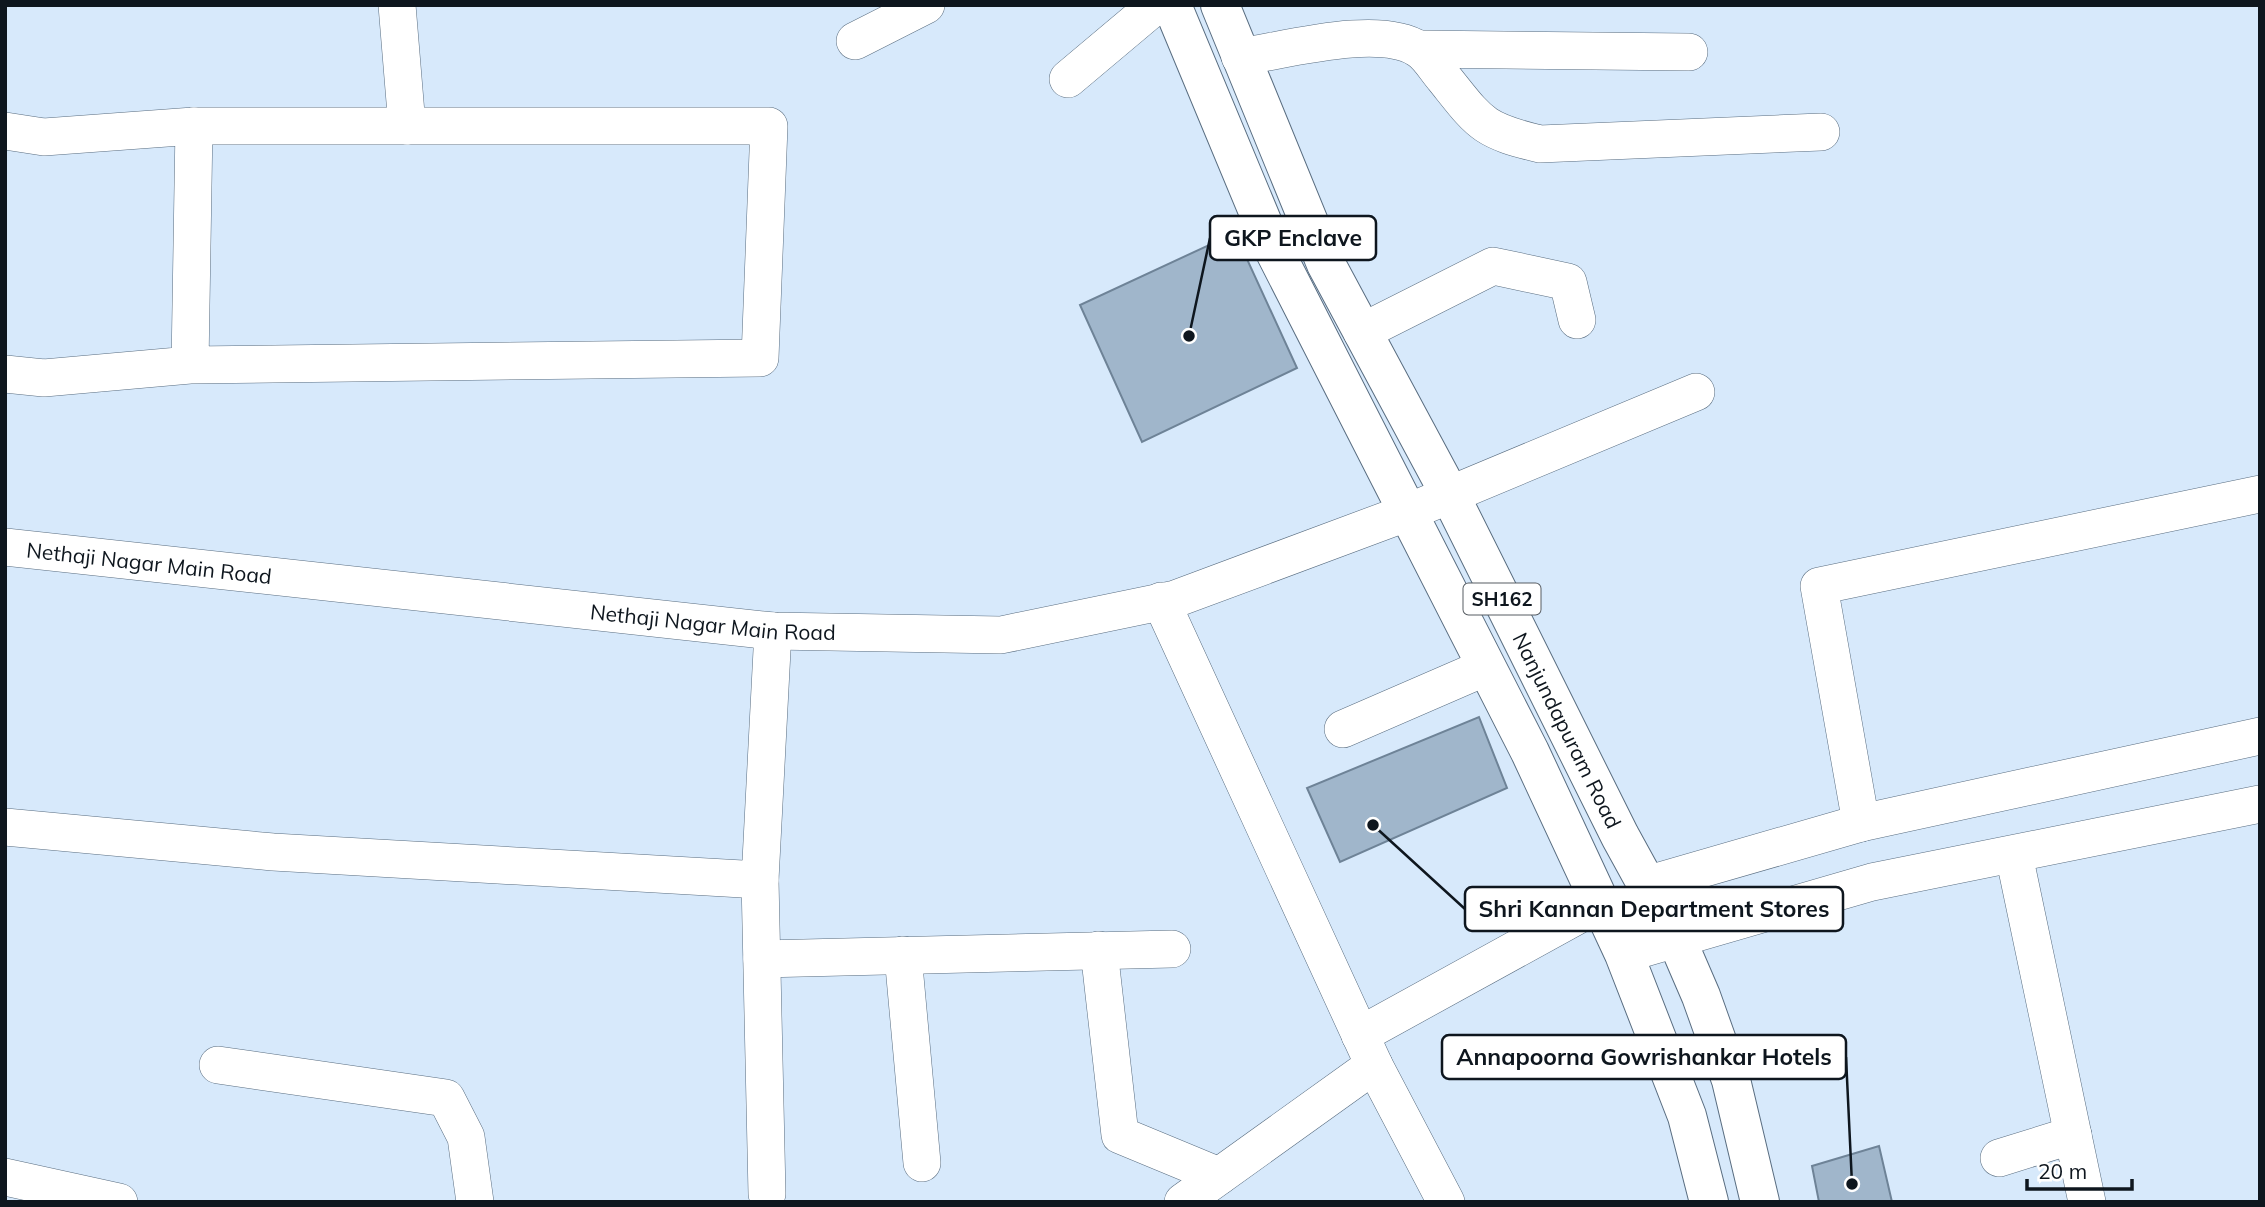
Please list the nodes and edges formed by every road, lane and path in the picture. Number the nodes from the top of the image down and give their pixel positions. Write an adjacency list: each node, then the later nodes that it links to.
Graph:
1 (397, 5): 12 (street)
2 (926, 5): 6 (street)
3 (1156, 5): 10 (street)
4 (1172, 5): 22 (main road, Nanjundapuram Road / SH162)
5 (1220, 5): 9 (main road, Nanjundapuram Road / SH162)
6 (855, 41)
7 (1420, 49): 8 (street); 9 (street); 14 (street)
8 (1689, 52)
9 (1240, 57): 16 (main road, Nanjundapuram Road / SH162)
10 (1068, 79)
11 (194, 126): 12 (street); 13 (street); 17 (street)
12 (407, 126): 17 (street)
13 (5, 131)
14 (1821, 132)
15 (1577, 320): 16 (street)
16 (1363, 332): 20 (main road, Nanjundapuram Road / SH162)
17 (190, 365): 18 (street)
18 (5, 374)
19 (1696, 392): 20 (street, Nethaji Nagar Main Road)
20 (1449, 493): 22 (street, Nethaji Nagar Main Road); 34 (main road, Nanjundapuram Road / SH162)
21 (2260, 494): 30 (street)
22 (1406, 513): 24 (street, Nethaji Nagar Main Road); 26 (main road, Nanjundapuram Road / SH162)
23 (5, 547): 25 (street, Nethaji Nagar Main Road)
24 (1161, 601): 25 (street, Nethaji Nagar Main Road); 42 (street)
25 (773, 631): 33 (street)
26 (1486, 667): 27 (street); 35 (main road, Nanjundapuram Road / SH162)
27 (1343, 729)
28 (2260, 736): 30 (street)
29 (2260, 804): 32 (street)
30 (1861, 823): 34 (street)
31 (5, 827): 33 (street)
32 (2014, 855): 36 (street); 44 (street)
33 (760, 880): 41 (street)
34 (1646, 885): 36 (main road, Nanjundapuram Road / SH162)
35 (1600, 903): 39 (main road, Nanjundapuram Road / SH162); 42 (street)
36 (1675, 938): 39 (street); 55 (main road, Nanjundapuram Road / SH162)
37 (1172, 948): 38 (street)
38 (1099, 950): 40 (street); 47 (street)
39 (1624, 954): 54 (main road, Nanjundapuram Road / SH162)
40 (903, 956): 41 (street); 46 (street)
41 (762, 959): 49 (street)
42 (1367, 1050): 47 (street); 53 (street)
43 (218, 1065): 51 (street)
44 (2073, 1135): 45 (street); 56 (street)
45 (1998, 1158)
46 (922, 1163)
47 (1219, 1176): 52 (street)
48 (5, 1177): 50 (street)
49 (766, 1194)
50 (119, 1202)
51 (475, 1202)
52 (1182, 1202)
53 (1446, 1202)
54 (1709, 1202)
55 (1760, 1202)
56 (2087, 1202)

